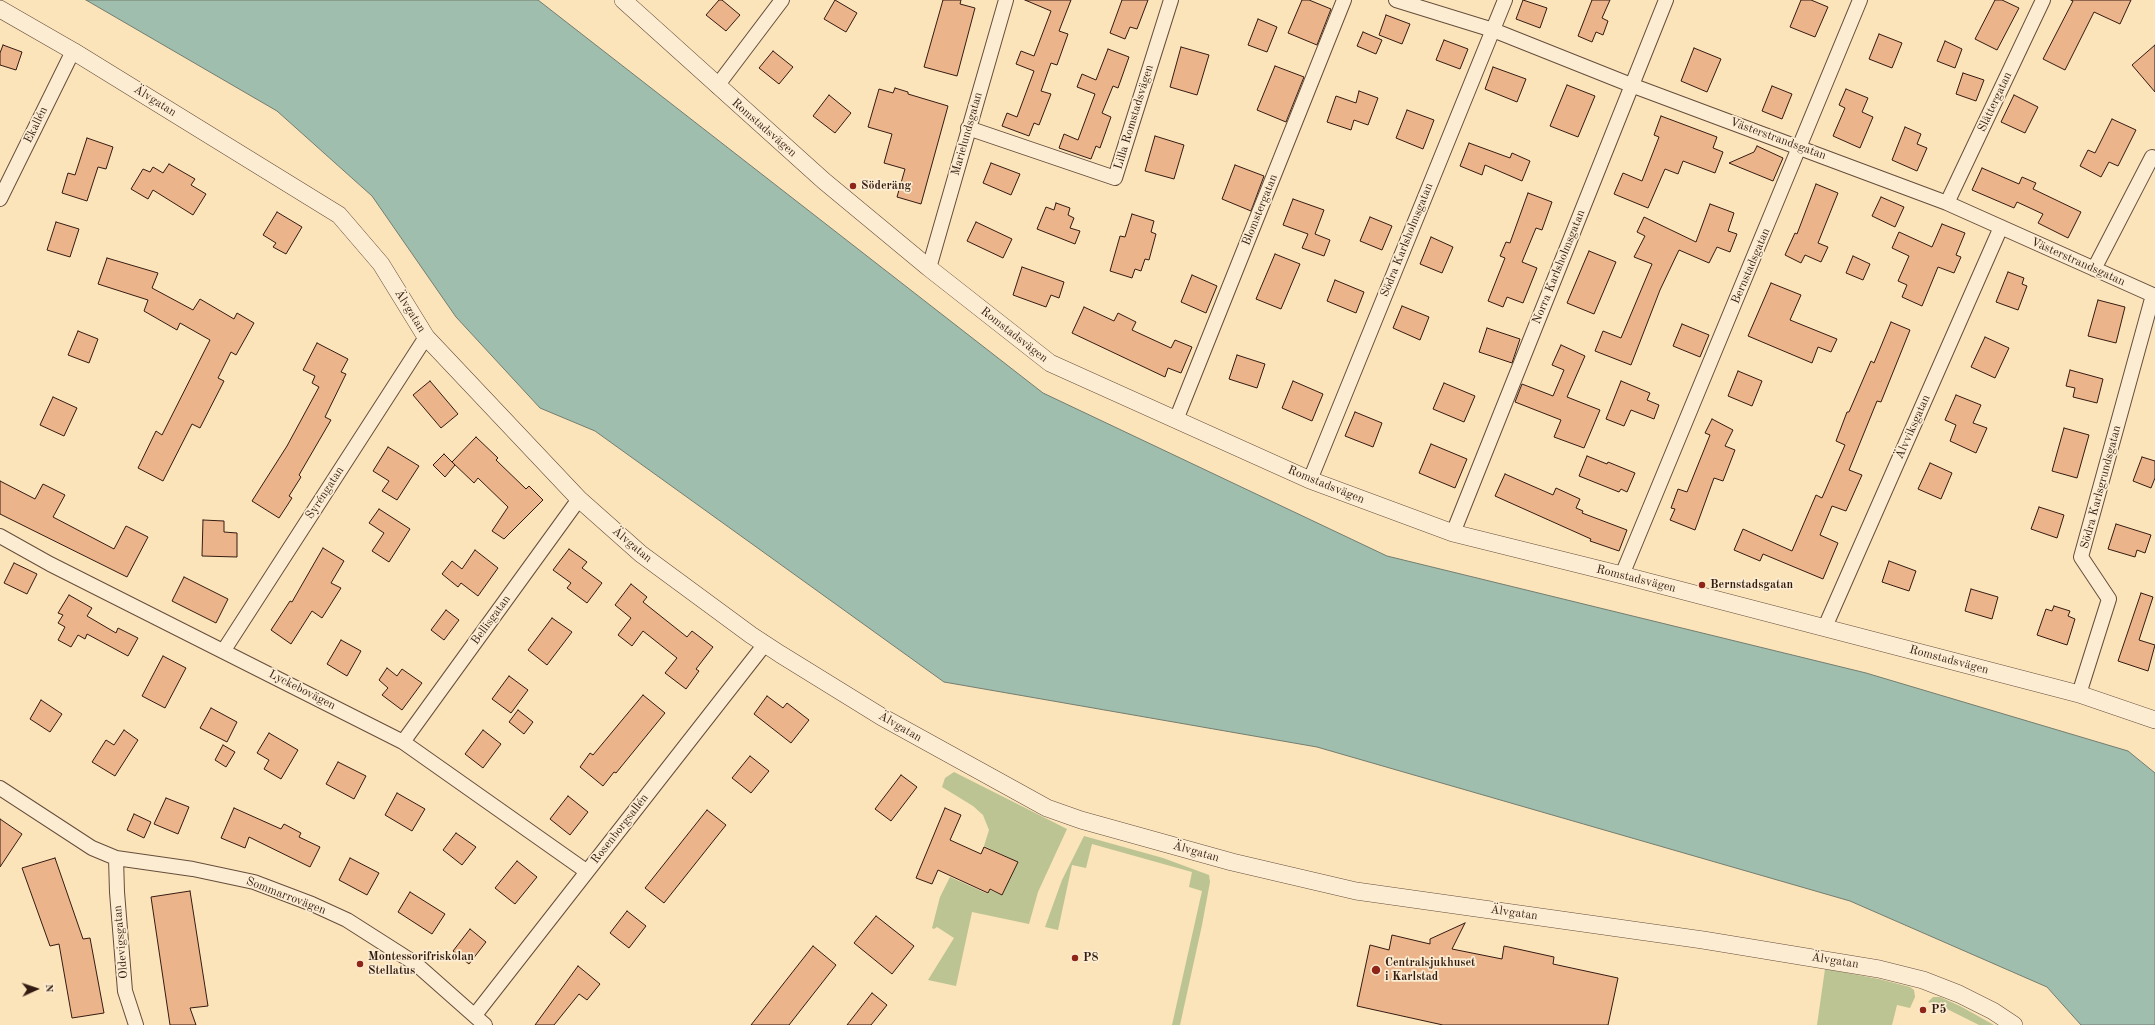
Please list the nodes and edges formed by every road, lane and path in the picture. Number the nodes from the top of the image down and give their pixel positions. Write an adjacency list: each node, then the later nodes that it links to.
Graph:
1 (623, 0): 15 (street, Romstadsvägen)
2 (782, 0): 15 (street)
3 (1006, 0): 16 (street, Marielundsgatan)
4 (1171, 0): 16 (street, Lilla Romstadsvägen)
5 (1344, 0): 26 (street, Blomstergatan)
6 (1396, 0): 12 (street, Västerstrandsgatan)
7 (1505, 0): 12 (street, Södra Karlsholmsgatan)
8 (1666, 0): 14 (street, Norra Karlsholmsgatan)
9 (1860, 0): 17 (street, Bernstadsgatan)
10 (2043, 0): 20 (street, Slåttergatan)
11 (0, 9): 13 (street, Älvgatan)
12 (1493, 30): 14 (street, Västerstrandsgatan); 27 (street, Södra Karlsholmsgatan)
13 (73, 51): 19 (street, Ekallén); 25 (street, Älvgatan)
14 (1631, 85): 17 (street, Västerstrandsgatan); 29 (street, Norra Karlsholmsgatan)
15 (717, 86): 22 (street, Romstadsvägen)
16 (968, 128): 22 (street, Marielundsgatan)
17 (1800, 147): 20 (street, Västerstrandsgatan); 31 (street, Bernstadsgatan)
18 (2155, 159): 23 (street)
19 (0, 199)
20 (1947, 203): 21 (street, Västerstrandsgatan)
21 (2001, 227): 23 (street, Västerstrandsgatan); 32 (street, Älvviksgatan)
22 (929, 268): 26 (street, Romstadsvägen)
23 (2094, 269): 24 (street, Västerstrandsgatan)
24 (2153, 295): 35 (street, Södra Karlsgrundsgatan)
25 (426, 337): 28 (street, Älvgatan); 34 (street, Syréngatan)
26 (1176, 420): 27 (street, Romstadsvägen)
27 (1310, 480): 29 (street, Romstadsvägen)
28 (579, 499): 33 (street, Älvgatan); 37 (street, Bellisgatan)
29 (1453, 533): 31 (street, Romstadsvägen)
30 (0, 536): 34 (street, Lyckebovägen)
31 (1622, 575): 32 (street, Romstadsvägen)
32 (1825, 627): 35 (street, Romstadsvägen)
33 (765, 644): 40 (street, Rosenborgsallén); 44 (street, Älvgatan)
34 (224, 650): 37 (street, Lyckebovägen)
35 (2079, 694): 36 (street, Romstadsvägen)
36 (2155, 720)
37 (403, 742): 40 (street, Lyckebovägen)
38 (0, 788): 39 (street, Sommarrovägen)
39 (116, 858): 41 (street, Sommarrovägen); 42 (street, Oldevigsgatan)
40 (586, 871): 41 (street, Rosenborgsallén)
41 (475, 1015): 43 (street, Sommarrovägen)
42 (136, 1025)
43 (485, 1025)
44 (2014, 1025)

